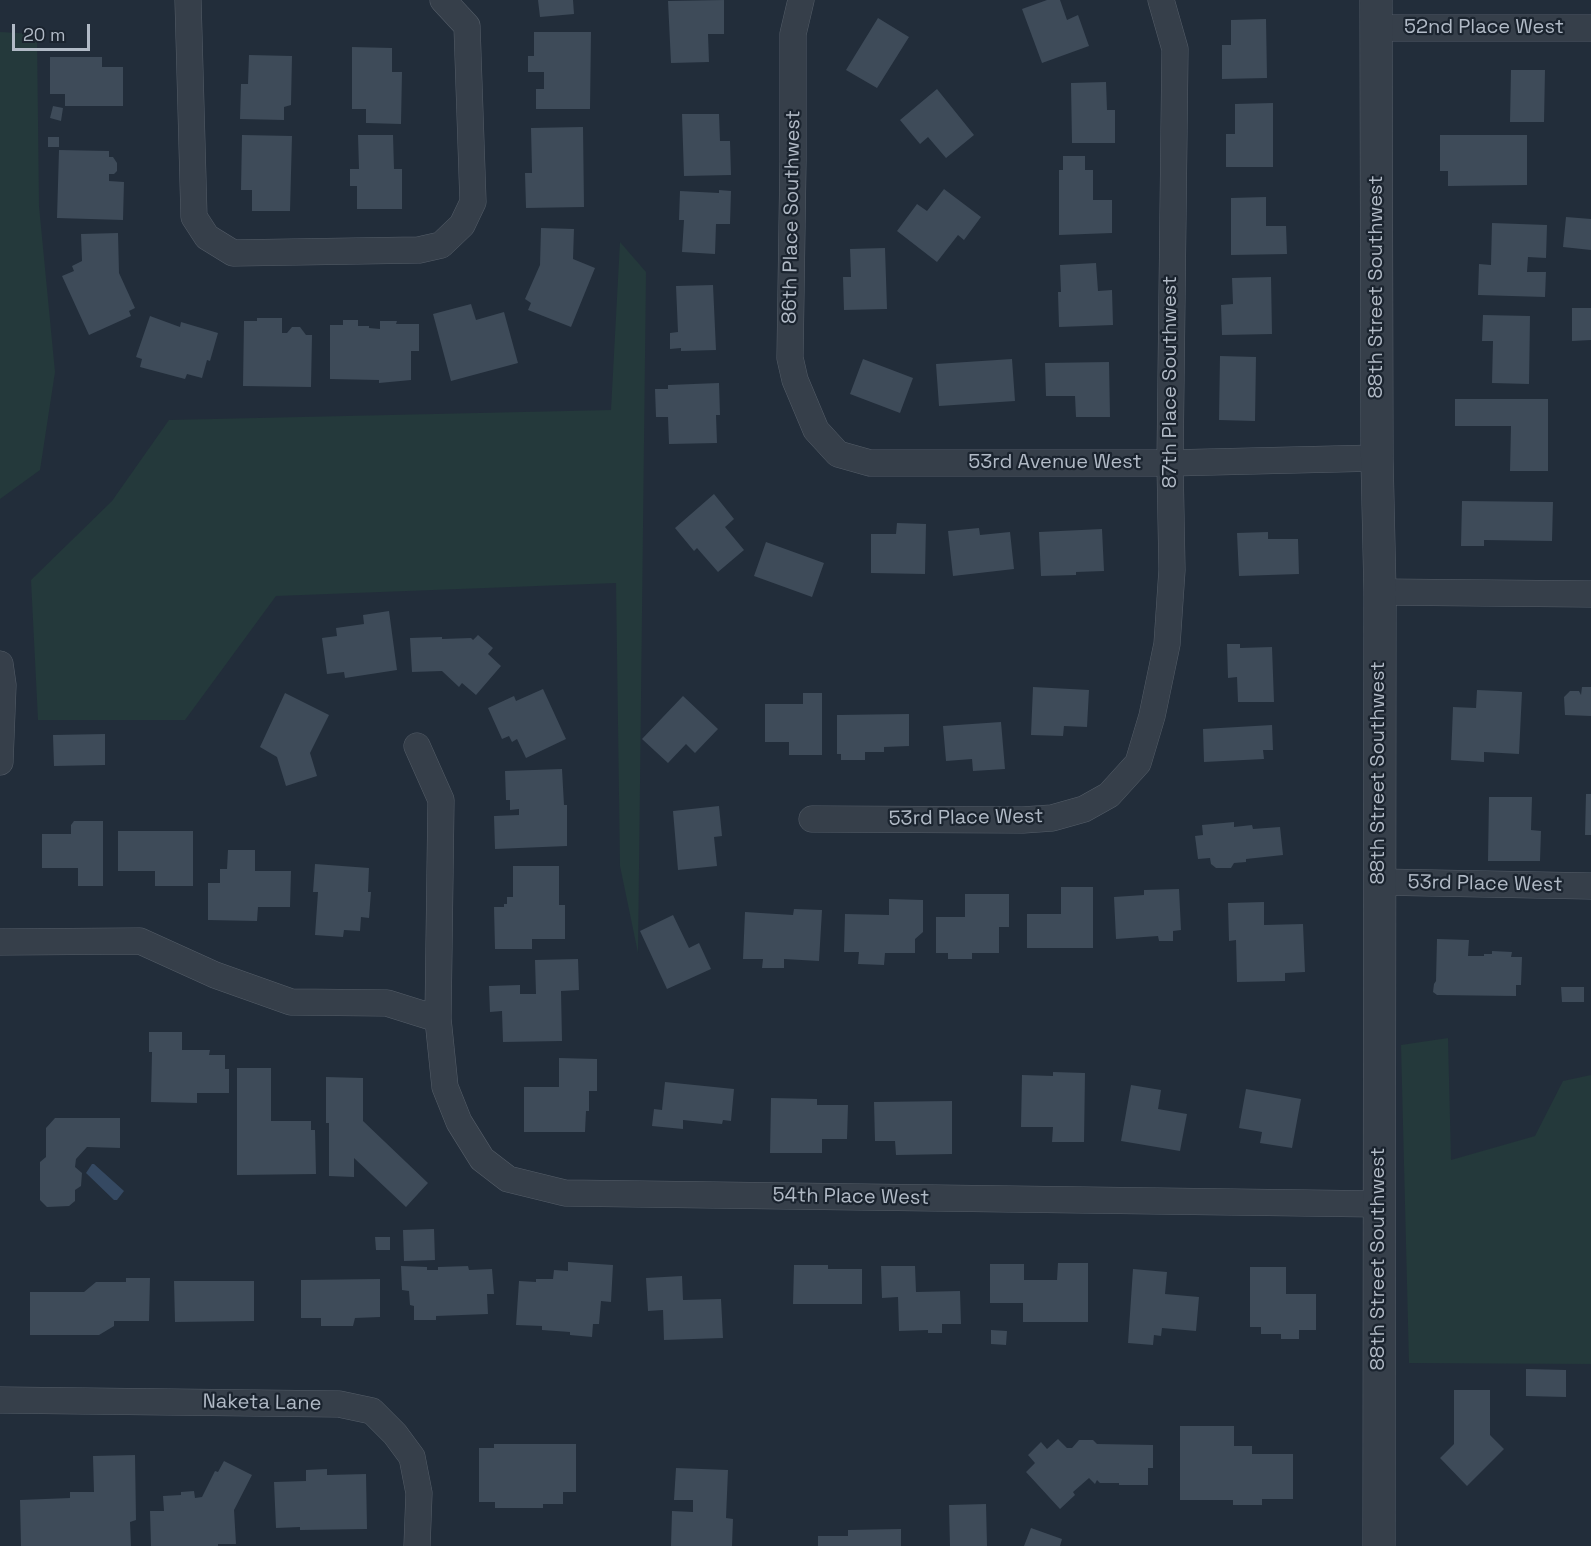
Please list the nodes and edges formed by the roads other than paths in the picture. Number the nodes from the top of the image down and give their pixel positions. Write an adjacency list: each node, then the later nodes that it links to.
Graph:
1 (188, 0): 2 (street)
2 (443, 0)
3 (801, 0): 7 (street, 86th Place Southwest)
4 (1161, 0): 9 (street, 87th Place Southwest)
5 (1377, 14): 6 (street, 52nd Place West); 8 (street, 88th Street Southwest)
6 (1591, 28)
7 (816, 430): 9 (street, 53rd Avenue West)
8 (1377, 458): 9 (street, 53rd Avenue West); 10 (street, 88th Street Southwest)
9 (1170, 464): 15 (street, 87th Place Southwest)
10 (1380, 592): 11 (street); 17 (street, 88th Street Southwest)
11 (1591, 594)
12 (0, 664): 14 (street)
13 (417, 746): 20 (street, 54th Place West)
14 (0, 762)
15 (1138, 763): 16 (street, 53rd Place West)
16 (812, 819)
17 (1378, 882): 18 (street, 53rd Place West); 21 (street, 88th Street Southwest)
18 (1591, 886)
19 (0, 942): 20 (street)
20 (438, 1019): 21 (street, 54th Place West)
21 (1378, 1204): 24 (street, 88th Street Southwest)
22 (0, 1400): 23 (street, Naketa Lane)
23 (417, 1546)
24 (1378, 1546)

